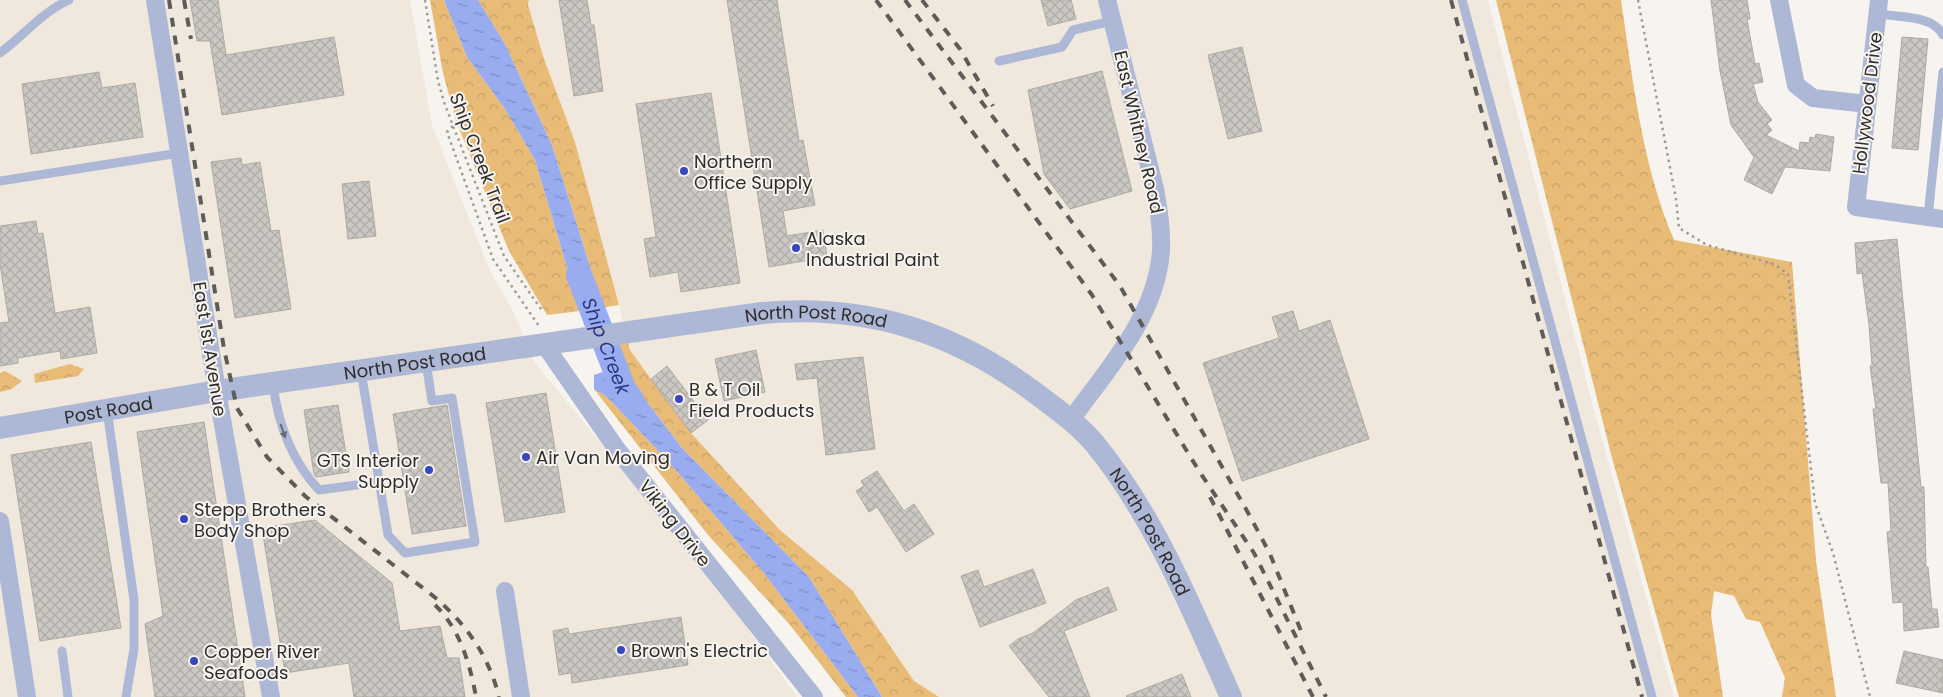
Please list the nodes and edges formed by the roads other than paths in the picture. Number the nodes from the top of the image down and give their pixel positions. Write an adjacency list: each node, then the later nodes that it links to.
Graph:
1 (69, 0): 9 (lane)
2 (155, 0): 13 (street, East 1st Avenue)
3 (1107, 0): 7 (street, East Whitney Road)
4 (1462, 0): 35 (lane)
5 (1779, 0): 12 (street)
6 (1879, 7): 8 (lane); 12 (street, Hollywood Drive)
7 (1112, 21): 10 (lane); 22 (street, East Whitney Road)
8 (1943, 34)
9 (0, 53)
10 (999, 61)
11 (1943, 72): 15 (lane)
12 (1867, 104): 15 (street, Hollywood Drive)
13 (179, 153): 14 (lane); 20 (street, East 1st Avenue)
14 (0, 180)
15 (1936, 218)
16 (544, 344): 17 (street, North Post Road); 22 (street, North Post Road); 33 (street, Viking Drive)
17 (426, 361): 18 (street, North Post Road); 24 (lane)
18 (361, 371): 19 (street, North Post Road); 24 (lane)
19 (273, 383): 20 (street, North Post Road); 24 (lane, one-way to 24)
20 (217, 391): 21 (street, Post Road); 31 (street, East 1st Avenue)
21 (106, 410): 23 (street, Post Road); 30 (lane)
22 (1071, 420): 34 (street, North Post Road)
23 (0, 428)
24 (379, 482)
25 (0, 521): 28 (street)
26 (505, 592): 32 (street)
27 (62, 651): 29 (lane)
28 (27, 697)
29 (68, 697)
30 (126, 697)
31 (271, 697)
32 (521, 697)
33 (814, 697)
34 (1231, 697)
35 (1652, 697)

